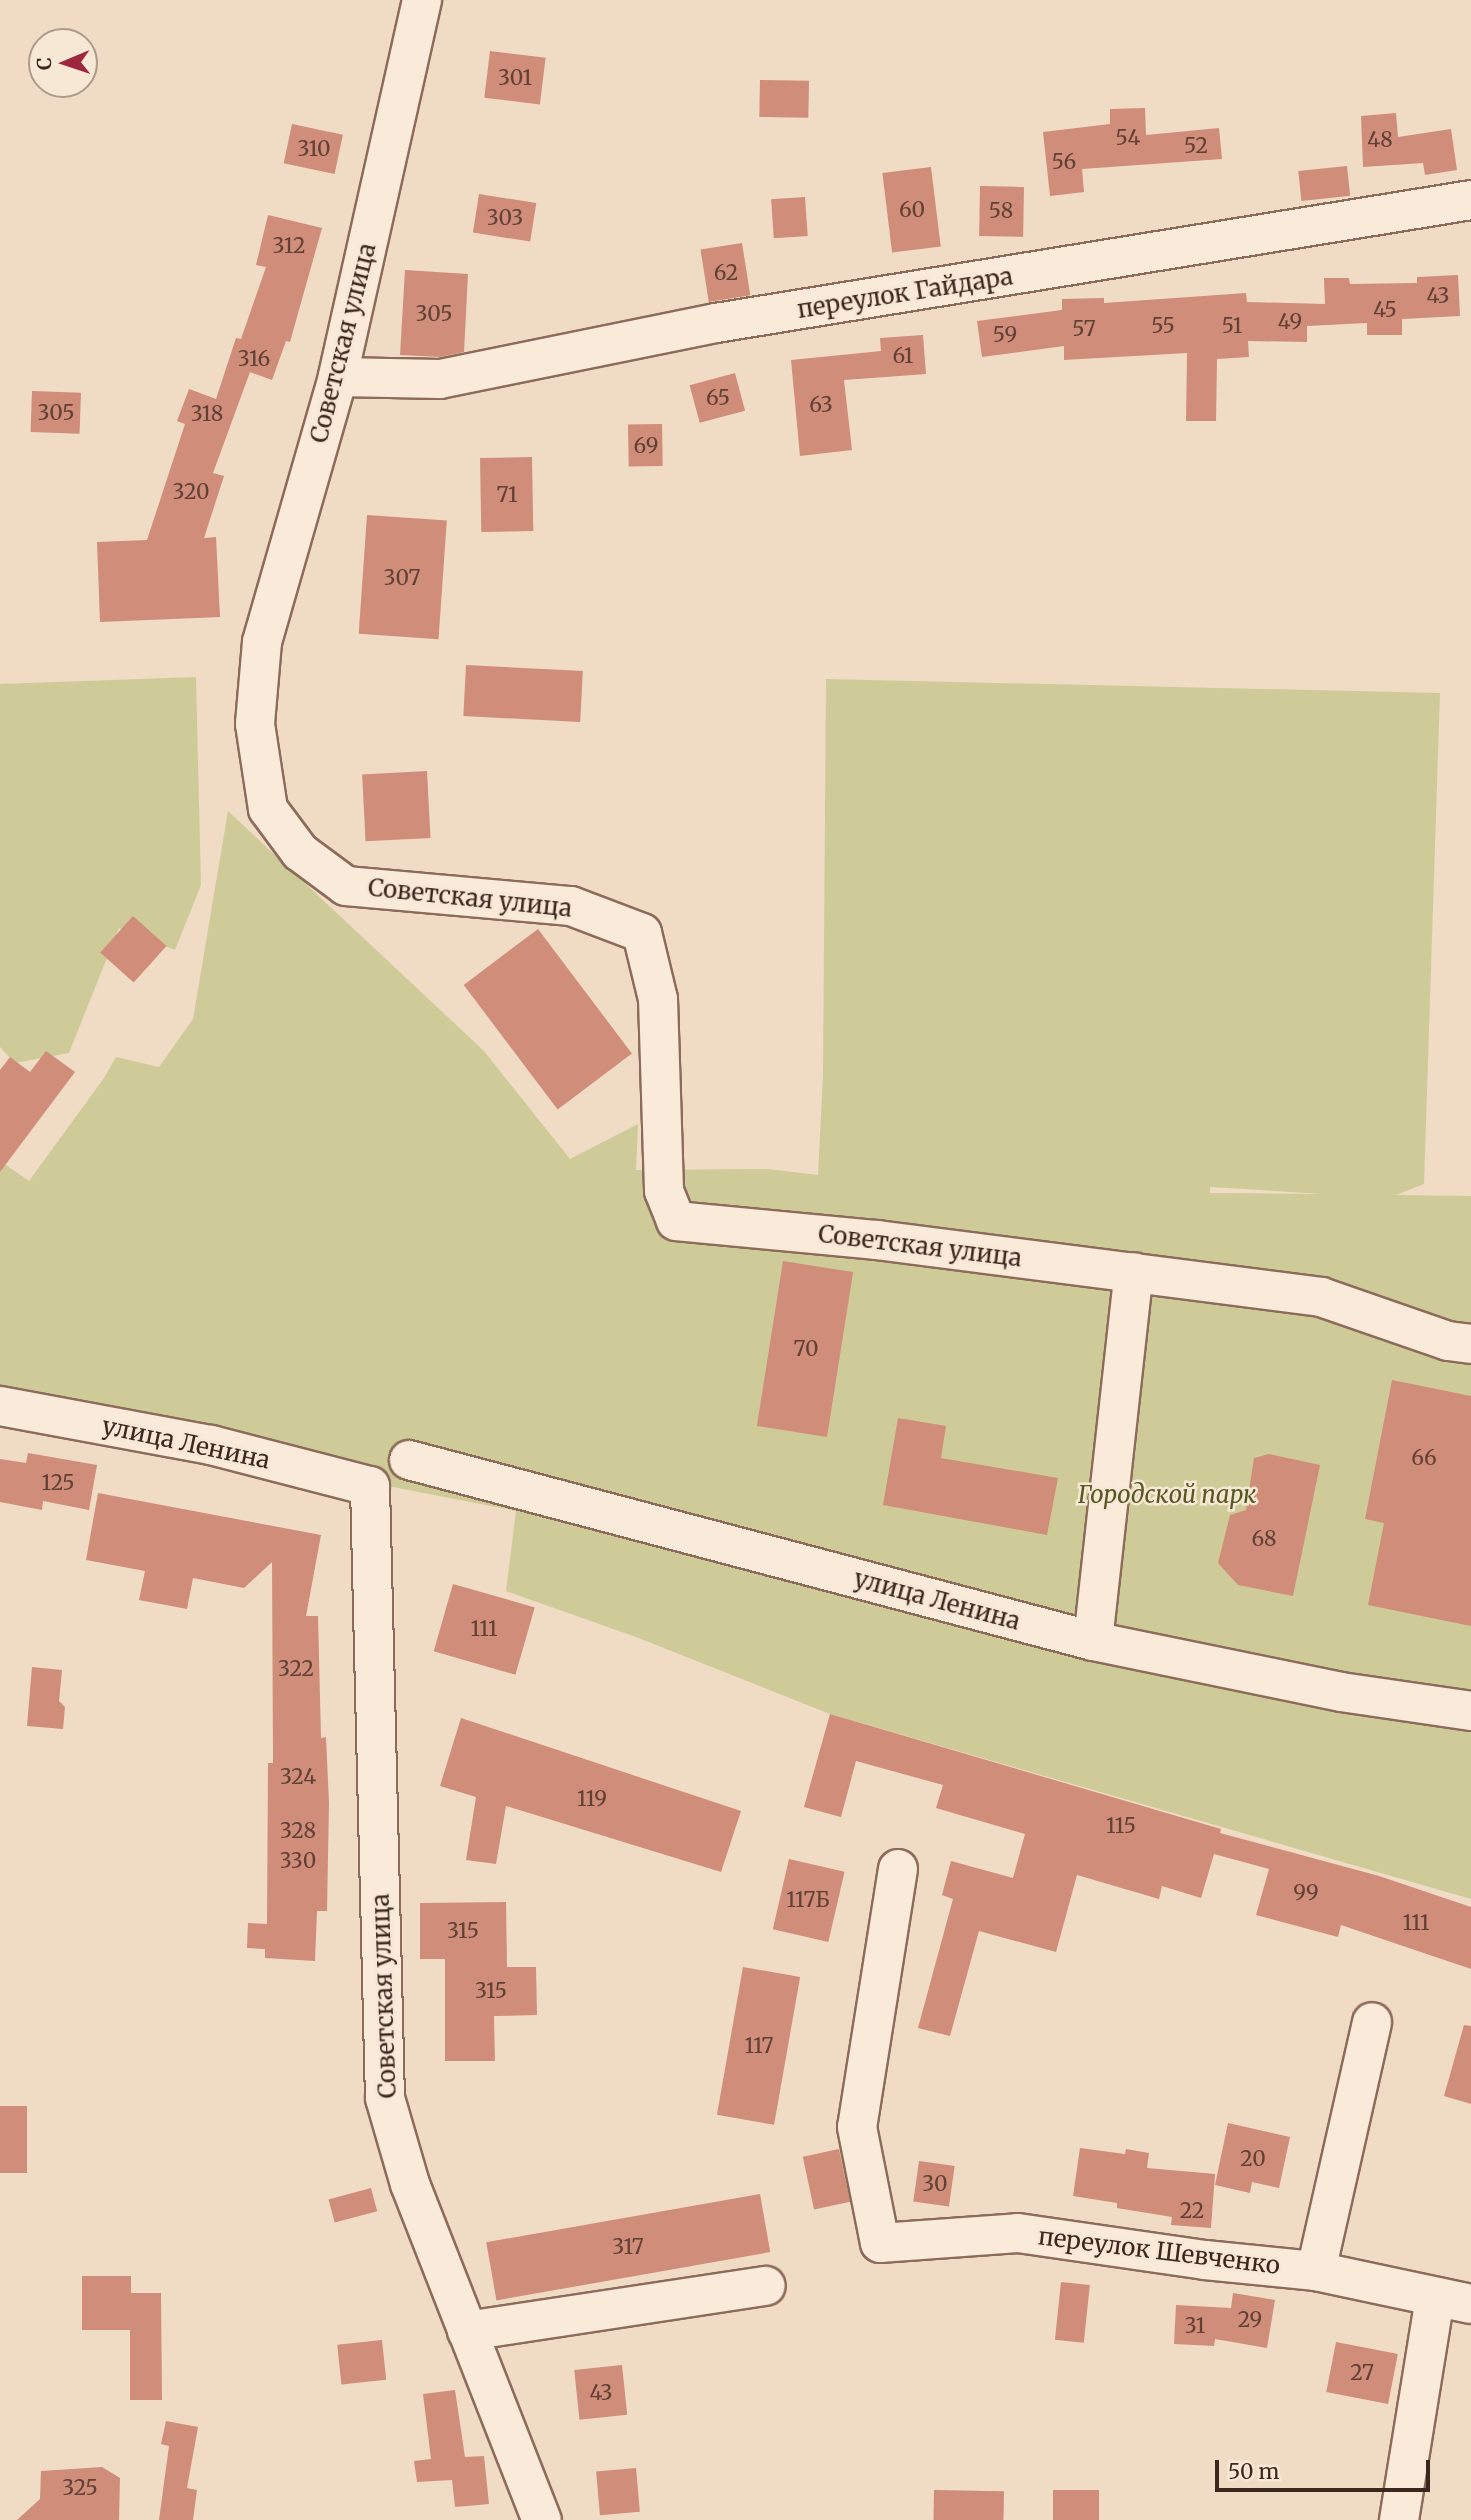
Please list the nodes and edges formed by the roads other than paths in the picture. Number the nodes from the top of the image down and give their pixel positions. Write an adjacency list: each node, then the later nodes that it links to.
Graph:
1 (422, 0): 3 (street, Советская улица)
2 (1471, 200): 3 (street, переулок Гайдара)
3 (338, 377): 4 (street, Советская улица)
4 (1134, 1272): 5 (street, Советская улица); 9 (street)
5 (1471, 1344)
6 (0, 1406): 8 (street, улица Ленина)
7 (409, 1460): 9 (street, улица Ленина)
8 (370, 1486): 16 (street, Советская улица)
9 (1093, 1641): 10 (street, улица Ленина)
10 (1471, 1711)
11 (898, 1869): 13 (street, переулок Шевченко)
12 (1372, 2022): 13 (street)
13 (1316, 2271): 15 (street, переулок Шевченко)
14 (766, 2286): 16 (street)
15 (1453, 2301): 18 (street, переулок Шевченко)
16 (467, 2331): 17 (street, Советская улица)
17 (542, 2520)
18 (1399, 2520)

